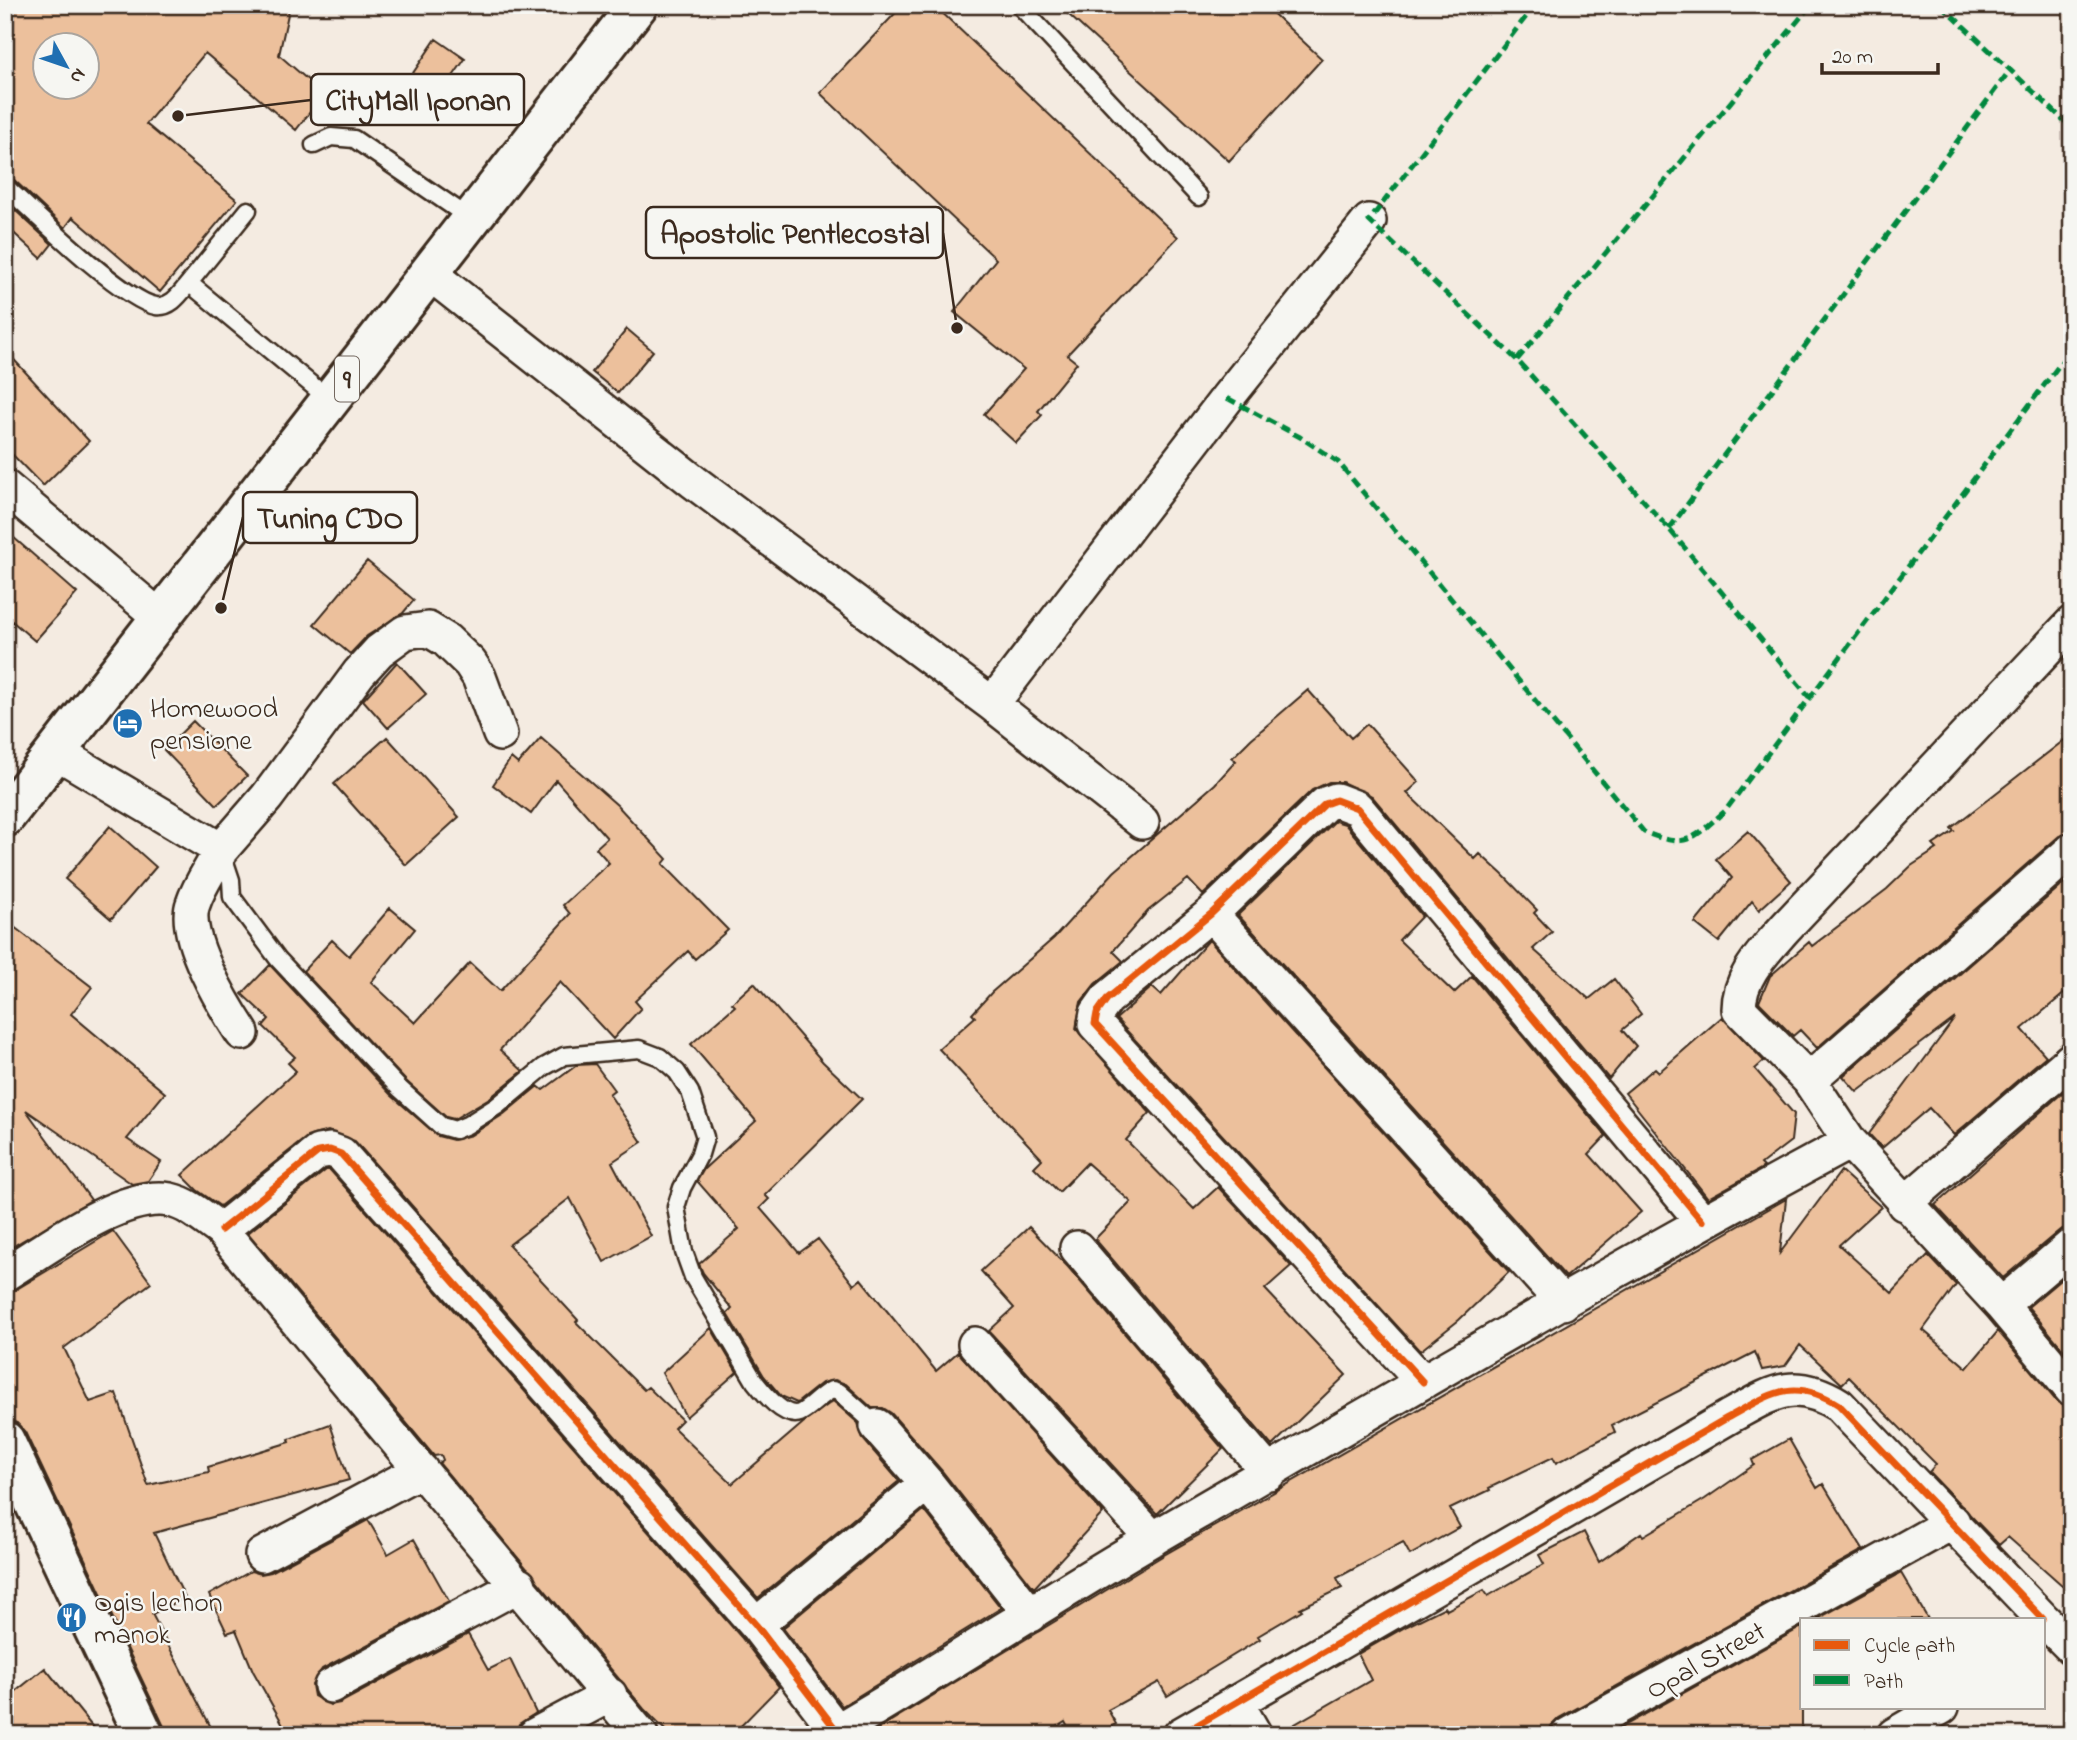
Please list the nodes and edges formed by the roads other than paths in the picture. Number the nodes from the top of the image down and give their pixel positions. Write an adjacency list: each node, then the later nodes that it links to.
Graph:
1 (638, 5): 7 (main road, 9)
2 (1019, 5): 5 (lane)
3 (314, 145): 7 (lane)
4 (5, 186): 10 (lane)
5 (1199, 197)
6 (248, 210): 10 (lane)
7 (471, 219): 9 (main road, 9)
8 (1369, 221): 15 (street)
9 (429, 273): 11 (main road, 9); 15 (street)
10 (189, 283): 11 (lane)
11 (330, 401): 13 (main road, 9)
12 (5, 487): 13 (street)
13 (161, 618): 17 (main road, 9)
14 (2072, 623): 25 (street)
15 (992, 704): 19 (street)
16 (500, 734): 20 (street)
17 (56, 752): 18 (main road, 9); 20 (street)
18 (5, 817)
19 (1142, 822)
20 (221, 850): 23 (street); 38 (lane)
21 (2072, 850): 25 (street)
22 (1211, 914): 28 (street); 33 (street); 36 (street)
23 (242, 1033)
24 (2072, 1059): 27 (street)
25 (1809, 1080): 26 (street)
26 (1850, 1142): 27 (street); 28 (street)
27 (1904, 1204): 34 (street)
28 (1702, 1221): 33 (street)
29 (221, 1230): 32 (street); 40 (street); 49 (street)
30 (2072, 1245): 34 (street)
31 (1077, 1248): 41 (street)
32 (5, 1274)
33 (1563, 1303): 36 (street)
34 (2000, 1305): 37 (street)
35 (975, 1344): 44 (street)
36 (1423, 1382): 41 (street)
37 (2072, 1390)
38 (877, 1426): 42 (street)
39 (5, 1441): 55 (main road)
40 (421, 1470): 45 (street); 46 (street)
41 (1269, 1473): 44 (street)
42 (927, 1483): 47 (street); 49 (street)
43 (1953, 1522): 48 (street); 52 (street); 60 (street, Opal Street)
44 (1153, 1539): 47 (street)
45 (262, 1555)
46 (519, 1585): 50 (street); 51 (street)
47 (1031, 1615): 54 (street)
48 (2038, 1618)
49 (756, 1625): 54 (street)
50 (331, 1686)
51 (610, 1695): 56 (street); 57 (street)
52 (1236, 1702): 58 (street); 59 (street)
53 (1940, 1708): 61 (street)
54 (833, 1733)
55 (144, 1735)
56 (535, 1735)
57 (641, 1735)
58 (1180, 1735)
59 (1255, 1735)
60 (1568, 1735)
61 (1894, 1735)

